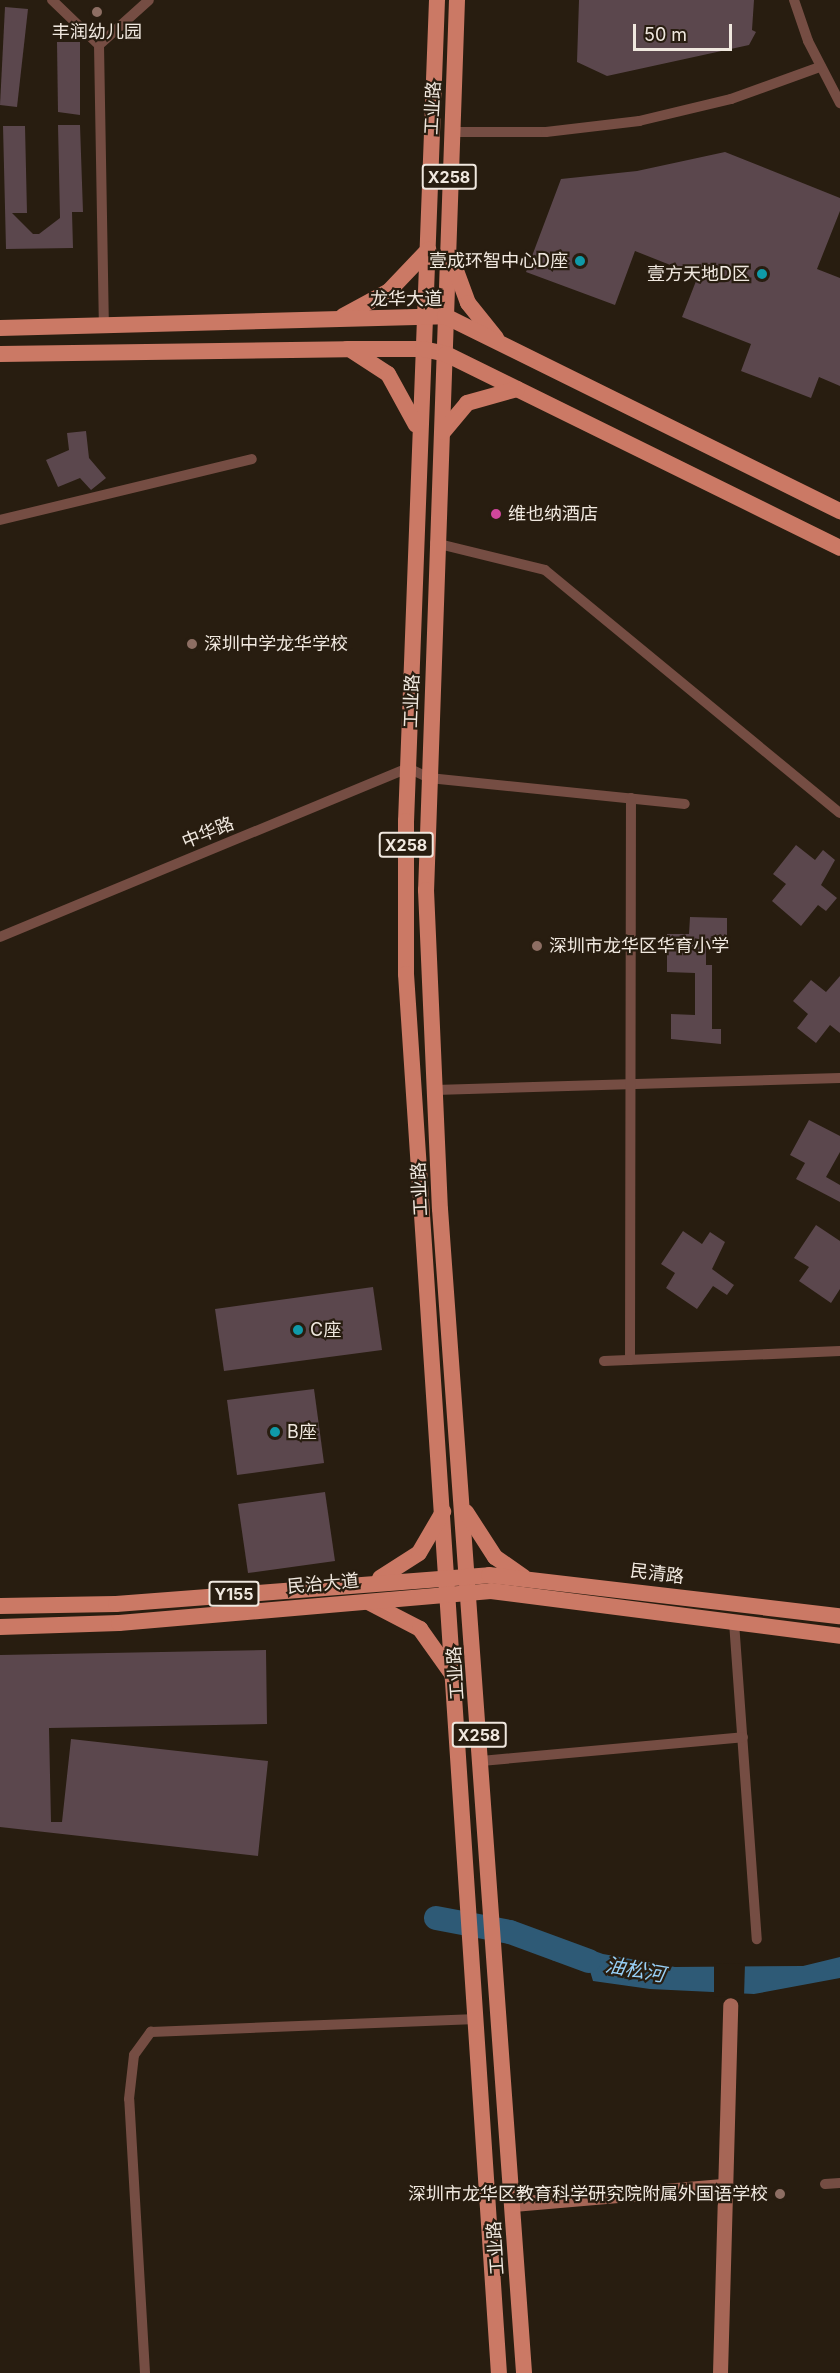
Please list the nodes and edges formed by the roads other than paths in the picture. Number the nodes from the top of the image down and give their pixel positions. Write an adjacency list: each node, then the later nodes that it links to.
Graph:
1 (52, 0): 6 (street)
2 (149, 0): 6 (street)
3 (437, 0): 11 (main road, 工业路 / X258)
4 (457, 0): 9 (main road, 工业路 / X258)
5 (794, 0): 7 (street)
6 (99, 45): 16 (street)
7 (820, 67): 8 (street); 9 (street)
8 (840, 103)
9 (451, 132): 10 (main road, 工业路 / X258)
10 (447, 225): 12 (main road, 工业路 / X258); 17 (main road)
11 (428, 250): 13 (main road, 工业路 / X258); 14 (main road)
12 (445, 316): 13 (main road, 龙华大道); 17 (main road, 龙华大道); 21 (main road, 工业路 / X258)
13 (425, 317): 14 (main road, 龙华大道); 19 (main road, 工业路 / X258)
14 (327, 321): 16 (main road, 龙华大道)
15 (5, 326): 16 (main road, 龙华大道)
16 (104, 326)
17 (501, 343): 26 (main road, 龙华大道)
18 (347, 349): 19 (main road); 20 (main road); 23 (main road)
19 (423, 349): 21 (main road); 23 (main road, 工业路 / X258)
20 (0, 354)
21 (446, 354): 22 (main road); 24 (main road, 工业路 / X258)
22 (517, 389): 24 (main road); 29 (main road)
23 (420, 437): 30 (main road, 工业路 / X258)
24 (440, 438): 28 (main road, 工业路 / X258)
25 (252, 459): 27 (street)
26 (840, 511)
27 (0, 520)
28 (435, 543): 31 (main road, 工业路 / X258); 34 (street)
29 (840, 548)
30 (408, 768): 31 (street); 35 (street, 中华路); 43 (main road, 工业路 / X258)
31 (429, 778): 32 (street); 38 (main road, 工业路 / X258)
32 (631, 798): 33 (street); 37 (street)
33 (685, 804)
34 (840, 813)
35 (0, 937)
36 (840, 1078): 37 (street)
37 (630, 1084): 38 (street); 40 (street)
38 (435, 1090): 42 (main road, 工业路 / X258)
39 (840, 1351): 40 (street)
40 (630, 1360): 41 (street)
41 (604, 1361)
42 (464, 1507): 44 (main road); 46 (main road, 工业路 / X258)
43 (444, 1509): 45 (main road); 47 (main road, 工业路 / X258)
44 (527, 1578): 46 (main road, 民清路); 50 (main road, 民清路)
45 (365, 1583): 47 (main road, 民治大道 / Y155); 49 (main road, 民治大道 / Y155)
46 (469, 1583): 47 (main road, 民治大道 / Y155); 51 (main road, 民清路); 56 (main road, 工业路 / X258)
47 (449, 1584): 48 (main road, 民治大道 / Y155); 54 (main road, 工业路 / X258)
48 (361, 1600): 52 (main road, 民治大道 / Y155); 54 (main road)
49 (0, 1606)
50 (840, 1616)
51 (734, 1622): 53 (main road, 民清路); 55 (street)
52 (0, 1626)
53 (840, 1636)
54 (456, 1689): 59 (main road, 工业路 / X258)
55 (742, 1737): 56 (street); 57 (street)
56 (480, 1761): 63 (main road, 工业路 / X258)
57 (758, 1939)
58 (730, 2005): 62 (street)
59 (477, 2019): 64 (street); 65 (main road, 工业路 / X258)
60 (840, 2182): 61 (street)
61 (825, 2184)
62 (725, 2187): 63 (street); 67 (street)
63 (513, 2204): 66 (main road, 工业路 / X258)
64 (145, 2373)
65 (499, 2373)
66 (524, 2373)
67 (720, 2373)

